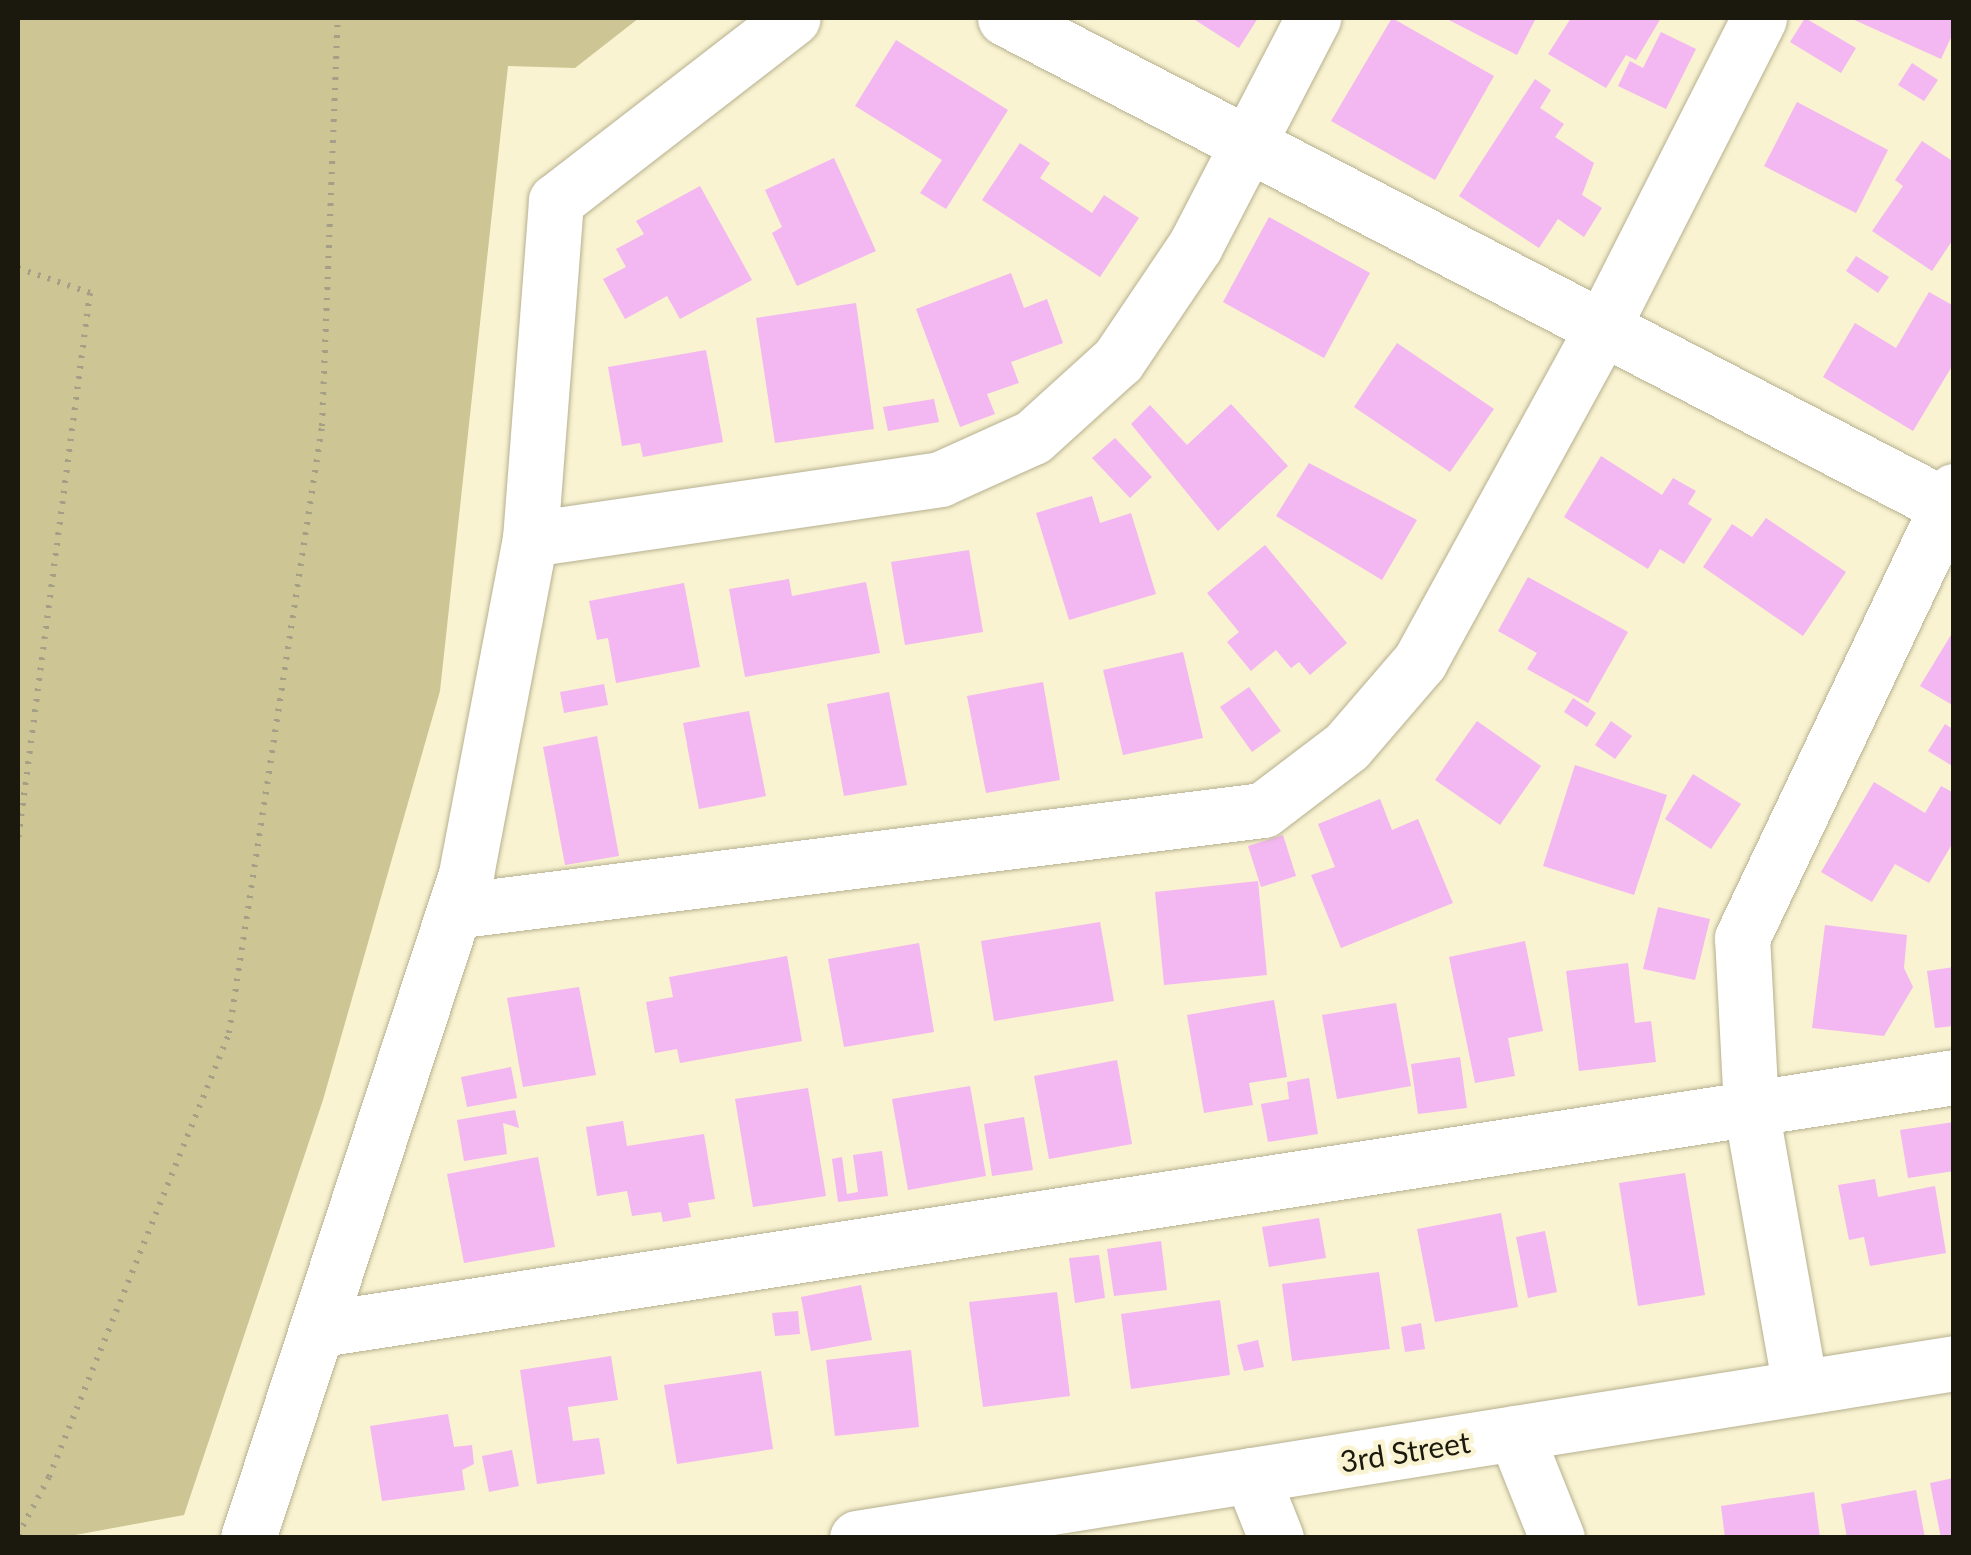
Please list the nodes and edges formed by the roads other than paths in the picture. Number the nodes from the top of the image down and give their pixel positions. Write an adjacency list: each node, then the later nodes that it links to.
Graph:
1 (793, 18): 8 (street)
2 (1005, 18): 5 (street)
3 (1314, 18): 5 (street)
4 (1759, 18): 6 (street)
5 (1250, 145): 6 (street); 8 (street)
6 (1602, 328): 7 (street); 9 (street)
7 (1951, 502): 11 (street)
8 (530, 538): 9 (street)
9 (454, 911): 12 (street)
10 (1954, 1076): 11 (street)
11 (1750, 1108): 12 (street); 14 (street)
12 (321, 1329): 17 (street)
13 (1954, 1363): 14 (street, 3rd Street)
14 (1800, 1388): 15 (street, 3rd Street)
15 (1515, 1433): 16 (street, 3rd Street); 20 (street)
16 (1251, 1476): 18 (street, 3rd Street); 19 (street)
17 (248, 1538)
18 (858, 1538)
19 (1276, 1538)
20 (1556, 1538)

